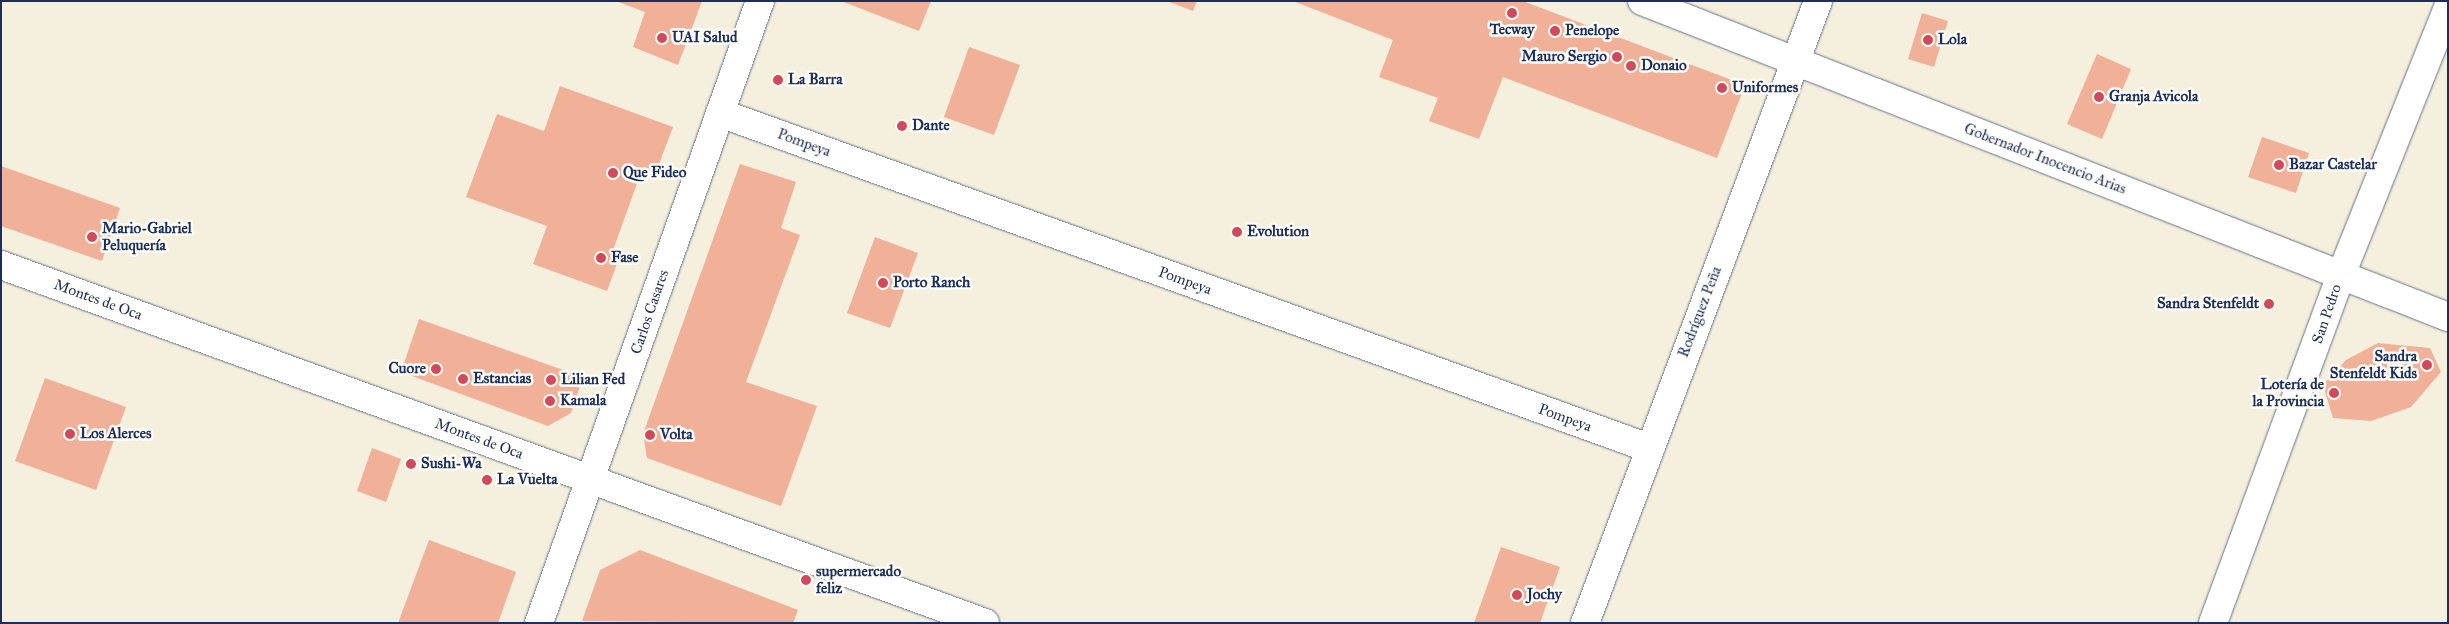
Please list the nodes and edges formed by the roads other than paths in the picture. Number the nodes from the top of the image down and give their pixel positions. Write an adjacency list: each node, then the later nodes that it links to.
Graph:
1 (760, 1): 6 (street, Carlos Casares)
2 (1642, 1): 5 (street, Gobernador Inocencio Arias)
3 (1818, 1): 5 (street, Rodríguez Peña)
4 (2448, 7): 8 (street, San Pedro)
5 (1795, 60): 8 (street, Gobernador Inocencio Arias); 10 (street, Rodríguez Peña)
6 (720, 113): 10 (street, Pompeya); 11 (street, Carlos Casares)
7 (1, 265): 11 (street, Montes de Oca)
8 (2341, 275): 9 (street, Gobernador Inocencio Arias); 15 (street, San Pedro)
9 (2448, 316)
10 (1649, 448): 14 (street, Rodríguez Peña)
11 (591, 480): 12 (street, Carlos Casares); 13 (street, Montes de Oca)
12 (539, 623)
13 (985, 623)
14 (1585, 623)
15 (2213, 623)

